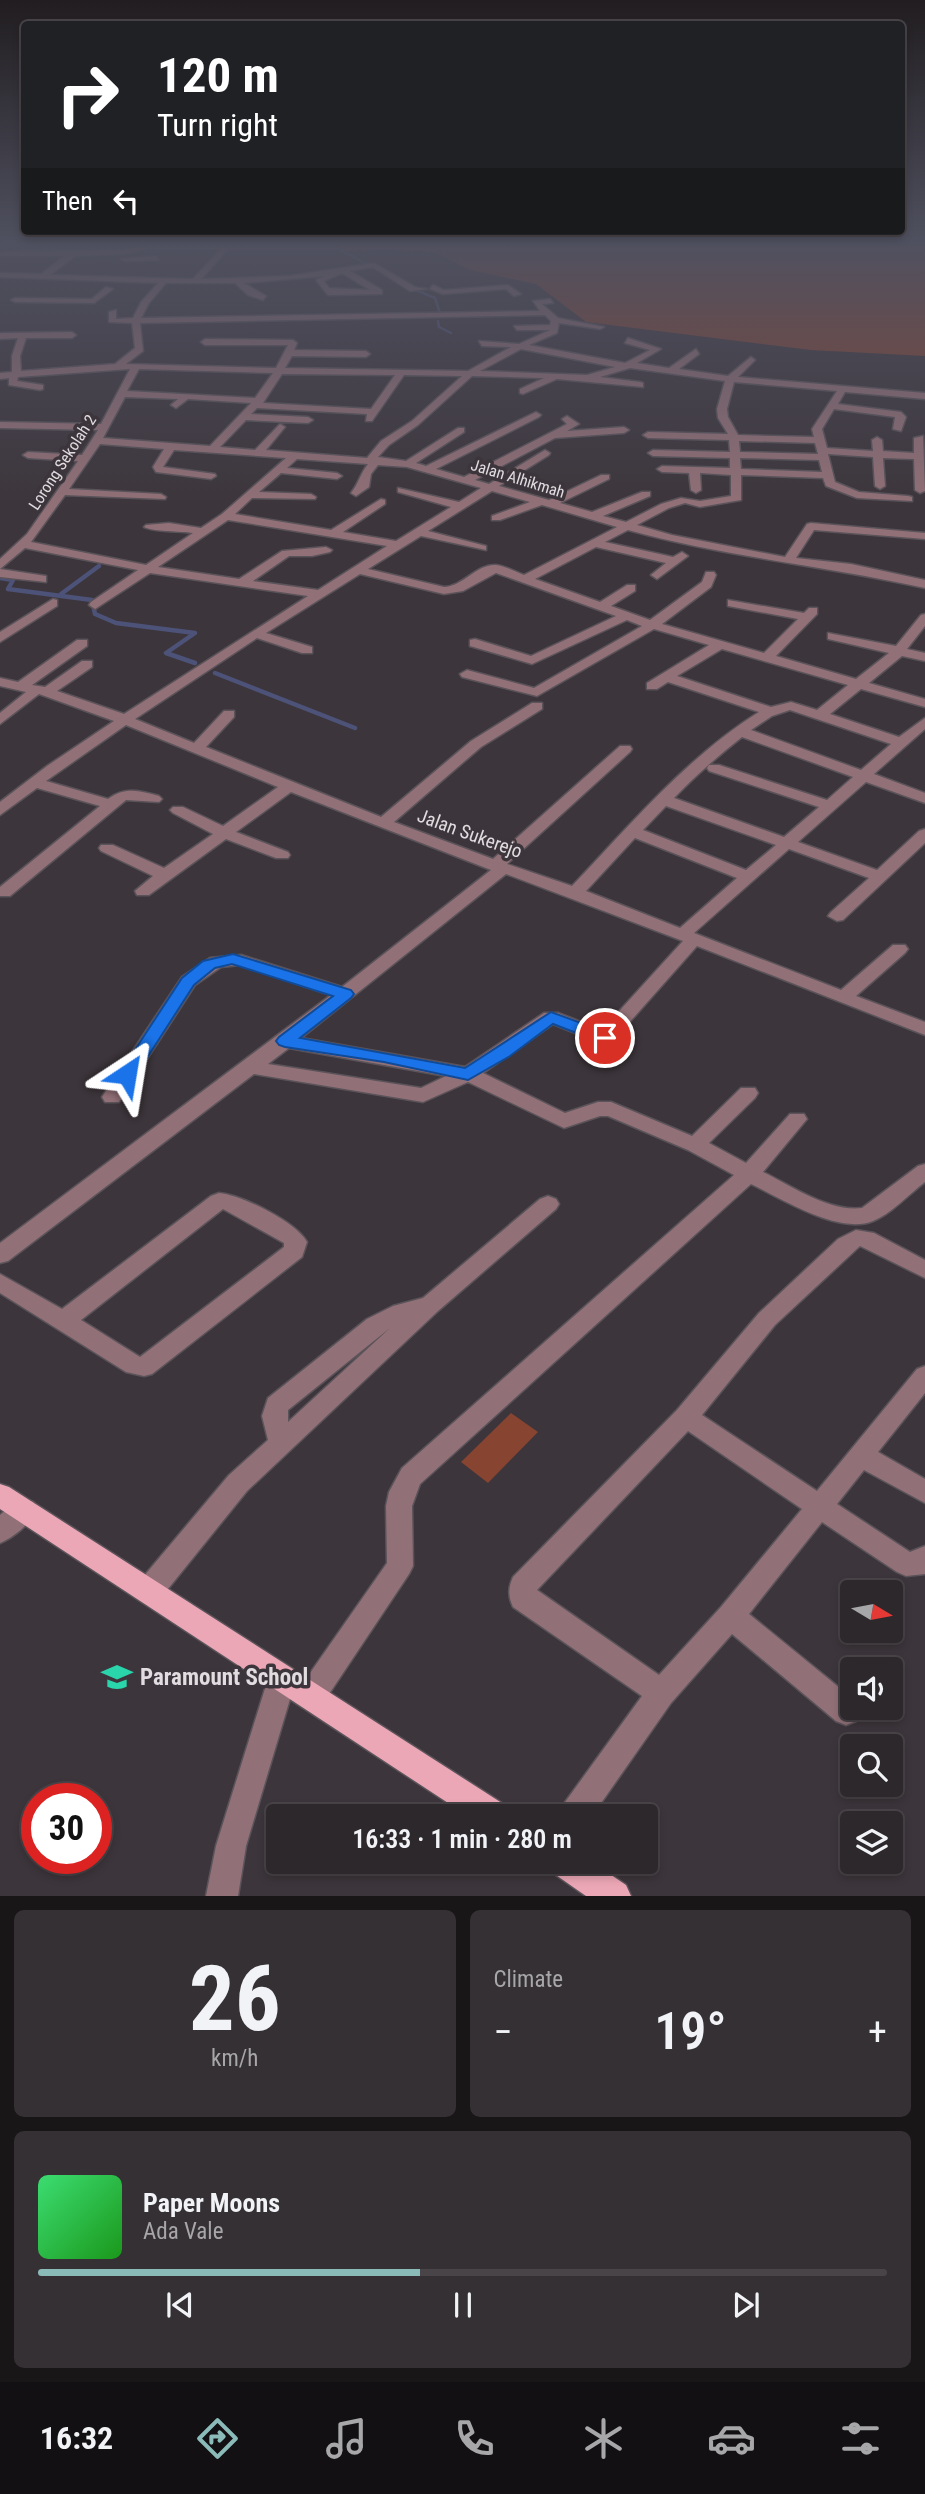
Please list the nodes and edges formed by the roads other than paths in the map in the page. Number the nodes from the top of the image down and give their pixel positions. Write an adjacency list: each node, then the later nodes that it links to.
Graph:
1 (23, 331): 6 (street)
2 (135, 331): 16 (street)
3 (551, 331): 10 (street)
4 (72, 335): 6 (street)
5 (0, 336): 6 (street)
6 (20, 336): 23 (street)
7 (628, 341): 18 (street)
8 (205, 342): 12 (street)
9 (482, 343): 10 (street)
10 (520, 346): 18 (street); 22 (street)
11 (696, 352): 21 (street)
12 (289, 353): 13 (street); 19 (street)
13 (366, 354)
14 (751, 360): 29 (street)
15 (539, 361): 24 (street)
16 (117, 366): 17 (street); 23 (street)
17 (136, 366): 19 (street); 35 (street, Lorong Sekolah 2)
18 (626, 366): 21 (street); 28 (street)
19 (281, 371): 20 (street); 38 (street)
20 (402, 372): 22 (street); 41 (street)
21 (670, 372): 29 (street)
22 (470, 373): 24 (street); 71 (street)
23 (16, 374): 26 (street); 33 (street)
24 (530, 374): 27 (street)
25 (794, 374): 30 (street)
26 (0, 376)
27 (555, 376): 28 (street); 34 (street)
28 (588, 379): 32 (street)
29 (730, 379): 30 (street); 55 (street)
30 (781, 382): 31 (street)
31 (839, 384): 37 (street); 40 (street)
32 (640, 385)
33 (40, 387)
34 (523, 391)
35 (121, 394): 36 (street); 48 (street, Lorong Sekolah 2)
36 (186, 396): 38 (street); 39 (street)
37 (925, 396)
38 (258, 403): 41 (street); 43 (street)
39 (176, 405)
40 (832, 406): 50 (street); 61 (street)
41 (374, 412): 46 (street)
42 (536, 415): 73 (street)
43 (245, 417): 45 (street); 60 (street)
44 (567, 419): 54 (street)
45 (307, 420)
46 (367, 422)
47 (0, 425): 48 (street)
48 (105, 427): 58 (street, Lorong Sekolah 2)
49 (280, 427): 62 (street)
50 (898, 429)
51 (461, 430): 72 (street)
52 (624, 430): 54 (street)
53 (648, 435): 55 (street)
54 (553, 436): 82 (street)
55 (734, 438): 61 (street); 67 (street)
56 (919, 438): 69 (street)
57 (877, 440): 65 (street)
58 (97, 441): 59 (street, Jalan Alhikmah); 70 (street, Lorong Sekolah 2)
59 (171, 446): 60 (street, Jalan Alhikmah); 79 (street)
60 (213, 449): 62 (street, Jalan Alhikmah)
61 (823, 449): 65 (street); 67 (street); 78 (street)
62 (258, 453): 68 (street, Jalan Alhikmah)
63 (545, 453): 84 (street)
64 (653, 453): 67 (street)
65 (880, 454): 69 (street); 83 (street)
66 (28, 455): 70 (street)
67 (734, 455): 77 (street)
68 (294, 456): 71 (street, Jalan Alhikmah); 74 (street)
69 (923, 457): 87 (street)
70 (84, 458): 88 (street, Lorong Sekolah 2)
71 (374, 460): 72 (street, Jalan Alhikmah); 89 (street)
72 (408, 464): 73 (street, Jalan Alhikmah)
73 (429, 468): 82 (street, Jalan Alhikmah)
74 (279, 470): 80 (street); 91 (street)
75 (662, 470): 76 (street)
76 (694, 470): 77 (street); 86 (street)
77 (736, 472): 78 (street); 104 (street)
78 (828, 475): 94 (street)
79 (211, 476)
80 (337, 476)
81 (605, 477): 97 (street)
82 (468, 479): 84 (street, Jalan Alhikmah)
83 (880, 486)
84 (493, 488): 97 (street, Jalan Alhikmah); 99 (street)
85 (402, 490): 99 (street)
86 (696, 490)
87 (920, 490)
88 (60, 492): 92 (street); 96 (street, Lorong Sekolah 2)
89 (356, 492)
90 (646, 494): 101 (street)
91 (249, 495): 93 (street); 100 (street)
92 (161, 497)
93 (311, 497)
94 (908, 499)
95 (381, 502): 107 (street)
96 (52, 503): 98 (street); 110 (street, Lorong Sekolah 2)
97 (544, 503): 101 (street, Jalan Alhikmah); 102 (street)
98 (121, 506)
99 (460, 506): 106 (street)
100 (226, 516): 105 (street); 107 (street)
101 (590, 517): 104 (street, Jalan Alhikmah)
102 (496, 518)
103 (150, 527): 105 (street)
104 (624, 527): 109 (street); 111 (street, Jalan Alhikmah)
105 (200, 531): 118 (street)
106 (420, 532): 112 (street); 113 (street)
107 (333, 534): 112 (street)
108 (925, 536): 116 (street)
109 (594, 543): 115 (street); 124 (street)
110 (23, 544): 117 (street, Lorong Sekolah 2); 118 (street)
111 (699, 544): 115 (street); 116 (street, Jalan Alhikmah)
112 (399, 545): 119 (street)
113 (482, 548)
114 (326, 550): 125 (street)
115 (675, 561): 121 (street)
116 (788, 561): 126 (street, Jalan Alhikmah)
117 (0, 566)
118 (146, 568): 125 (street); 131 (street)
119 (359, 570): 124 (street); 128 (street)
120 (0, 573): 123 (street)
121 (657, 575)
122 (710, 575): 135 (street)
123 (42, 579)
124 (525, 579): 132 (street)
125 (244, 581): 128 (street)
126 (925, 584)
127 (631, 588): 132 (street)
128 (321, 594): 136 (street)
129 (53, 603): 138 (street)
130 (732, 603): 145 (street)
131 (95, 605)
132 (601, 607): 133 (street)
133 (626, 616): 135 (street); 140 (street)
134 (925, 618): 143 (street)
135 (652, 625): 141 (street); 147 (street)
136 (257, 634): 142 (street); 159 (street)
137 (833, 636): 143 (street)
138 (0, 638)
139 (82, 643): 152 (street)
140 (475, 643)
141 (719, 645): 145 (street); 148 (street)
142 (307, 650)
143 (898, 652): 144 (street); 150 (street)
144 (925, 657)
145 (767, 658): 150 (street)
146 (87, 664): 152 (street)
147 (467, 674)
148 (666, 677): 151 (street); 155 (street)
149 (0, 682): 152 (street, Jalan Sukerejo)
150 (859, 682): 153 (street); 157 (street)
151 (652, 686)
152 (34, 690): 158 (street); 159 (street, Jalan Sukerejo)
153 (925, 702)
154 (537, 706): 177 (street)
155 (772, 712): 157 (street); 161 (street)
156 (229, 714): 164 (street)
157 (819, 716): 162 (street)
158 (0, 720)
159 (125, 720): 164 (street, Jalan Sukerejo); 168 (street)
160 (925, 722): 162 (street)
161 (740, 731): 167 (street); 172 (street)
162 (903, 741): 163 (street); 167 (street)
163 (925, 745)
164 (197, 748): 169 (street, Jalan Sukerejo)
165 (625, 749): 184 (street)
166 (714, 768): 174 (street)
167 (864, 775): 170 (street); 174 (street)
168 (34, 782): 173 (street); 175 (street)
169 (291, 785): 177 (street, Jalan Sukerejo); 179 (street)
170 (925, 798)
171 (154, 799): 173 (street)
172 (664, 800): 178 (street); 181 (street)
173 (111, 805): 189 (street)
174 (830, 806): 181 (street)
175 (0, 810)
176 (178, 810): 179 (street)
177 (384, 822): 184 (street, Jalan Sukerejo)
178 (633, 832): 187 (street); 190 (street)
179 (225, 833): 183 (street); 185 (street)
180 (925, 834): 186 (street)
181 (788, 843): 186 (street); 187 (street)
182 (107, 848): 185 (street)
183 (282, 855)
184 (499, 867): 190 (street, Jalan Sukerejo); 194 (street)
185 (165, 875): 188 (street)
186 (880, 876): 191 (street)
187 (749, 877): 192 (street)
188 (143, 891)
189 (4, 892)
190 (575, 893): 192 (street, Jalan Sukerejo)
191 (837, 916)
192 (687, 938): 195 (street, Jalan Sukerejo); 199 (street)
193 (899, 949): 195 (street)
194 (345, 994): 197 (street); 201 (street)
195 (843, 997): 196 (street, Jalan Sukerejo)
196 (923, 1025)
197 (285, 1041): 198 (street); 199 (street)
198 (250, 1067): 199 (street); 207 (street)
199 (468, 1074): 203 (street)
200 (747, 1093): 203 (street)
201 (112, 1097)
202 (797, 1119): 205 (street)
203 (695, 1145): 205 (street)
204 (925, 1171): 205 (street)
205 (749, 1174): 224 (street)
206 (548, 1204): 220 (street)
207 (0, 1255)
208 (925, 1270): 212 (street)
209 (0, 1282): 210 (street)
210 (65, 1320): 210 (street)
211 (925, 1376): 213 (street)
212 (686, 1417): 216 (street); 223 (street)
213 (861, 1455): 214 (street); 216 (street)
214 (925, 1492)
215 (0, 1495): 217 (main road)
216 (818, 1507): 219 (street); 221 (street)
217 (24, 1510): 218 (street); 220 (main road)
218 (0, 1531)
219 (925, 1558)
220 (149, 1591): 222 (main road)
221 (731, 1616): 223 (street); 225 (street)
222 (282, 1679): 224 (main road); 229 (street)
223 (661, 1693): 227 (street)
224 (311, 1696): 226 (main road)
225 (840, 1706)
226 (476, 1804)
227 (582, 1804)
228 (583, 1874): 230 (main road)
229 (222, 1895)
230 (615, 1895)

